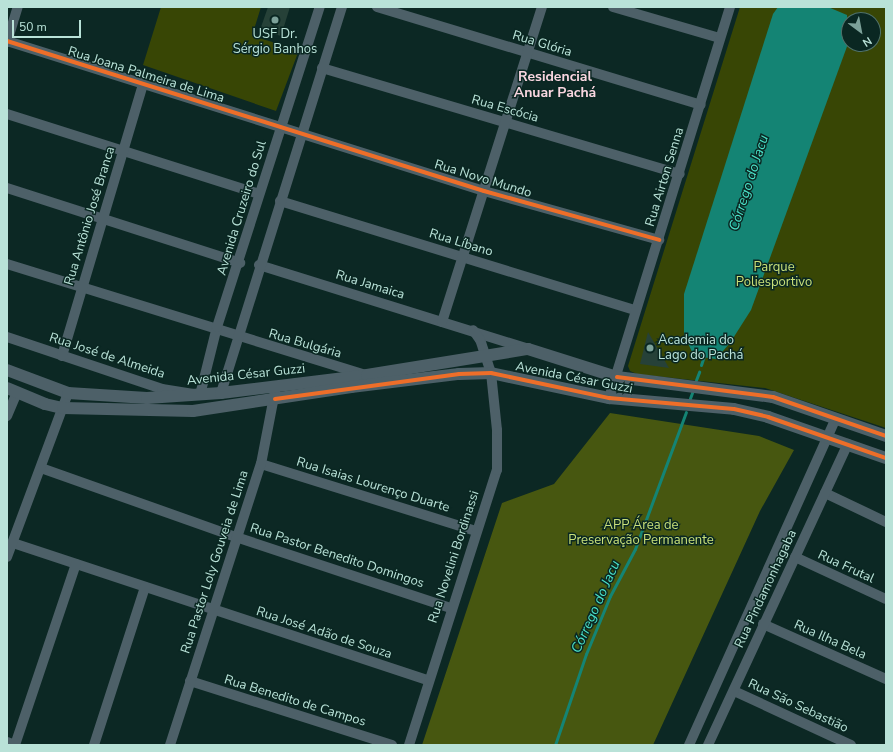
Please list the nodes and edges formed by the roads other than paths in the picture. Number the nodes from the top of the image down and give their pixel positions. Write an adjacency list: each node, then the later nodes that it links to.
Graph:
1 (18, 7): 9 (street)
2 (320, 7): 16 (street, Avenida Cruzeiro do Sul)
3 (342, 7): 11 (street)
4 (377, 7): 10 (street, Rua Glória)
5 (542, 7): 10 (street)
6 (612, 7): 8 (street)
7 (730, 7): 8 (street, Rua Airton Senna)
8 (720, 38): 13 (street, Rua Airton Senna)
9 (7, 42): 12 (street, Rua Joana Palmeira de Lima)
10 (526, 54): 13 (street, Rua Glória); 15 (street)
11 (322, 68): 15 (street, Rua Escócia); 17 (street)
12 (144, 84): 16 (street, Rua Joana Palmeira de Lima); 18 (street, Rua Antônio José Branca)
13 (701, 105): 19 (street, Rua Airton Senna)
14 (7, 114): 18 (street)
15 (505, 123): 19 (street, Rua Escócia); 21 (street)
16 (280, 127): 17 (street, Rua Joana Palmeira de Lima); 22 (street, Avenida Cruzeiro do Sul)
17 (302, 134): 21 (street, Rua Novo Mundo); 23 (street)
18 (123, 151): 22 (street); 24 (street, Rua Antônio José Branca)
19 (680, 174): 25 (street, Rua Airton Senna)
20 (7, 188): 24 (street)
21 (484, 191): 25 (street, Rua Novo Mundo); 26 (street)
22 (259, 194): 27 (street, Avenida Cruzeiro do Sul)
23 (280, 201): 26 (street, Rua Líbano); 29 (street)
24 (103, 218): 27 (street); 30 (street, Rua Antônio José Branca)
25 (659, 240): 31 (street, Rua Airton Senna)
26 (464, 258): 31 (street, Rua Líbano); 32 (street)
27 (240, 263): 33 (street, Avenida Cruzeiro do Sul)
28 (7, 264): 30 (street, Rua Bulgária)
29 (259, 265): 32 (street, Rua Jamaica); 36 (street)
30 (81, 288): 33 (street, Rua Bulgária); 39 (street, Rua Antônio José Branca)
31 (635, 310): 45 (street, Rua Airton Senna)
32 (442, 322): 34 (street, Rua Jamaica)
33 (217, 327): 36 (street, Rua Bulgária); 50 (street, Avenida Cruzeiro do Sul)
34 (473, 330): 37 (street, Rua Jamaica); 40 (street)
35 (7, 337): 39 (street, Rua José de Almeida)
36 (237, 337): 44 (street, Rua Bulgária); 49 (street)
37 (528, 349): 38 (street, Avenida César Guzzi); 45 (street, Avenida César Guzzi)
38 (507, 351): 40 (street, Avenida César Guzzi); 43 (street)
39 (62, 356): 50 (street, Rua José de Almeida)
40 (484, 356): 42 (street, Rua Novelini Bordinassi); 44 (street, Avenida César Guzzi)
41 (7, 370): 48 (street, Avenida César Guzzi)
42 (491, 373): 43 (street, Avenida César Guzzi); 52 (street, Avenida César Guzzi); 64 (street, Rua Novelini Bordinassi)
43 (507, 375): 51 (street, Avenida César Guzzi)
44 (367, 376): 46 (street, Avenida César Guzzi)
45 (617, 377): 51 (street, Rua Airton Senna); 55 (street, Avenida César Guzzi)
46 (276, 385): 49 (street, Avenida César Guzzi); 52 (street, Rua Pastor Loly Gouveia de Lima)
47 (12, 390): 53 (street, Avenida César Guzzi); 54 (street)
48 (68, 393): 50 (street, Avenida César Guzzi); 53 (street)
49 (221, 393): 50 (street, Avenida César Guzzi)
50 (200, 395)
51 (609, 398): 57 (street, Avenida César Guzzi)
52 (275, 399): 53 (street, Avenida César Guzzi); 60 (street, Rua Pastor Loly Gouveia de Lima)
53 (63, 408): 61 (street)
54 (7, 416)
55 (835, 420): 56 (street, Avenida César Guzzi); 57 (street)
56 (886, 436)
57 (828, 437): 58 (street, Avenida César Guzzi); 84 (street)
58 (848, 444): 59 (street, Avenida César Guzzi); 62 (street, Rua Pindamonhagaba)
59 (886, 458)
60 (261, 464): 64 (street, Rua Isaias Lourenço Duarte); 65 (street, Rua Pastor Loly Gouveia de Lima)
61 (41, 468): 65 (street, Rua Pastor Benedito Domingos); 66 (street)
62 (825, 493): 63 (street); 68 (street, Rua Pindamonhagaba)
63 (886, 522)
64 (476, 531): 72 (street, Rua Novelini Bordinassi)
65 (236, 537): 72 (street, Rua Pastor Benedito Domingos); 73 (street, Rua Pastor Loly Gouveia de Lima)
66 (13, 543): 67 (street); 69 (street, Rua José Adão de Souza)
67 (7, 557)
68 (795, 557): 71 (street, Rua Frutal); 74 (street, Rua Pindamonhagaba)
69 (76, 564): 70 (street, Rua José Adão de Souza); 79 (street)
70 (145, 587): 73 (street, Rua José Adão de Souza); 80 (street)
71 (886, 599)
72 (451, 608): 76 (street, Rua Novelini Bordinassi)
73 (212, 610): 76 (street, Rua José Adão de Souza); 77 (street, Rua Pastor Loly Gouveia de Lima)
74 (763, 624): 75 (street, Rua Ilha Bela); 78 (street, Rua Pindamonhagaba)
75 (886, 679)
76 (428, 680): 83 (street, Rua Novelini Bordinassi)
77 (190, 681): 81 (street, Rua Pastor Loly Gouveia de Lima); 82 (street, Rua Benedito de Campos)
78 (734, 691): 85 (street, Rua Pindamonhagaba); 86 (street, Rua São Sebastião)
79 (7, 742)
80 (94, 745)
81 (170, 745)
82 (392, 745)
83 (409, 745)
84 (689, 745)
85 (708, 745)
86 (852, 745)

